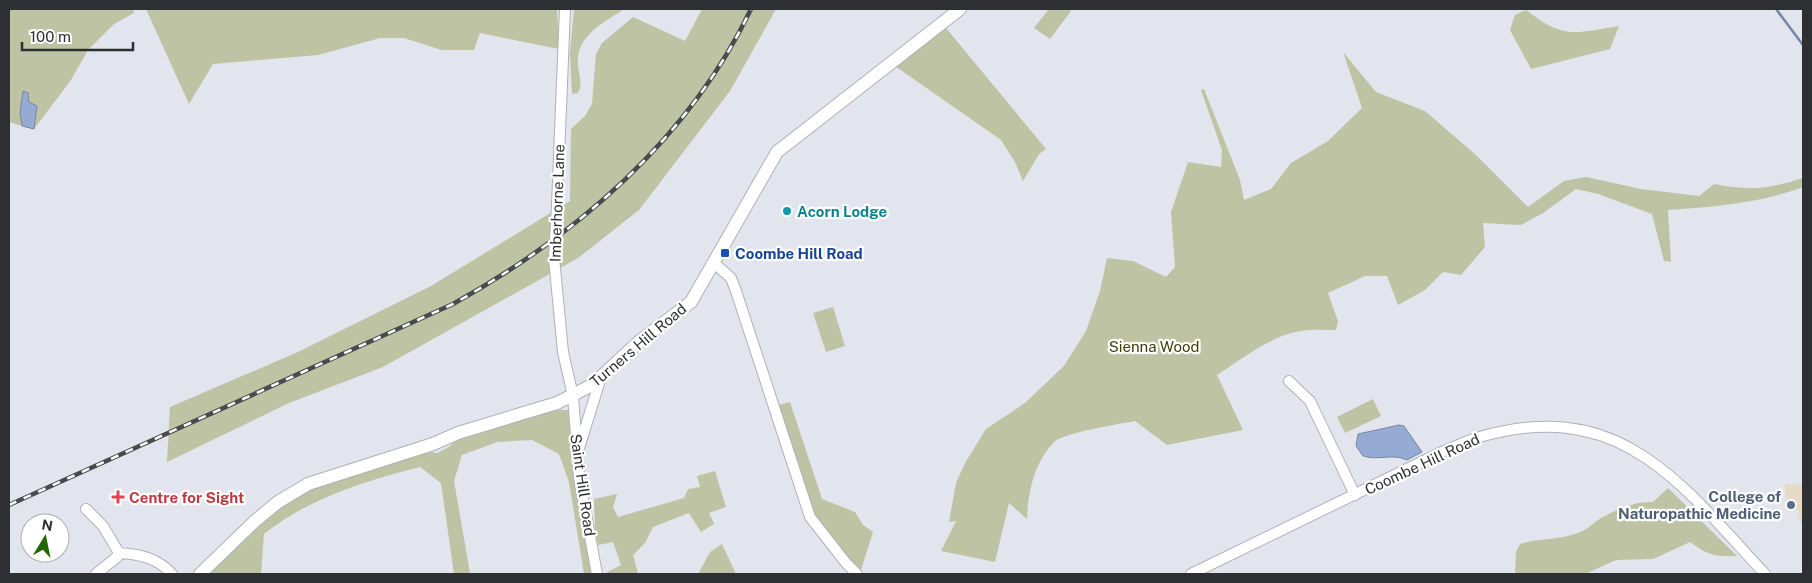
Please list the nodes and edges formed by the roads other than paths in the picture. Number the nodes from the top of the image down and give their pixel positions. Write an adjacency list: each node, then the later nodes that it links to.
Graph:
1 (565, 9): 6 (street, Imberhorne Lane, bridge)
2 (960, 9): 3 (main road, Turners Hill Road)
3 (714, 264): 4 (main road, Turners Hill Road); 15 (street)
4 (601, 377): 6 (main road, Turners Hill Road); 7 (street)
5 (1289, 381): 8 (street)
6 (573, 396): 7 (street, Saint Hill Road); 13 (main road, Turners Hill Road)
7 (577, 454): 14 (street, Saint Hill Road)
8 (1355, 495): 16 (street, Coombe Hill Road); 17 (street, Coombe Hill Road)
9 (86, 509): 10 (street)
10 (118, 553): 11 (street); 12 (street)
11 (96, 574)
12 (172, 574)
13 (200, 574)
14 (597, 574)
15 (857, 574)
16 (1191, 574)
17 (1765, 574)

